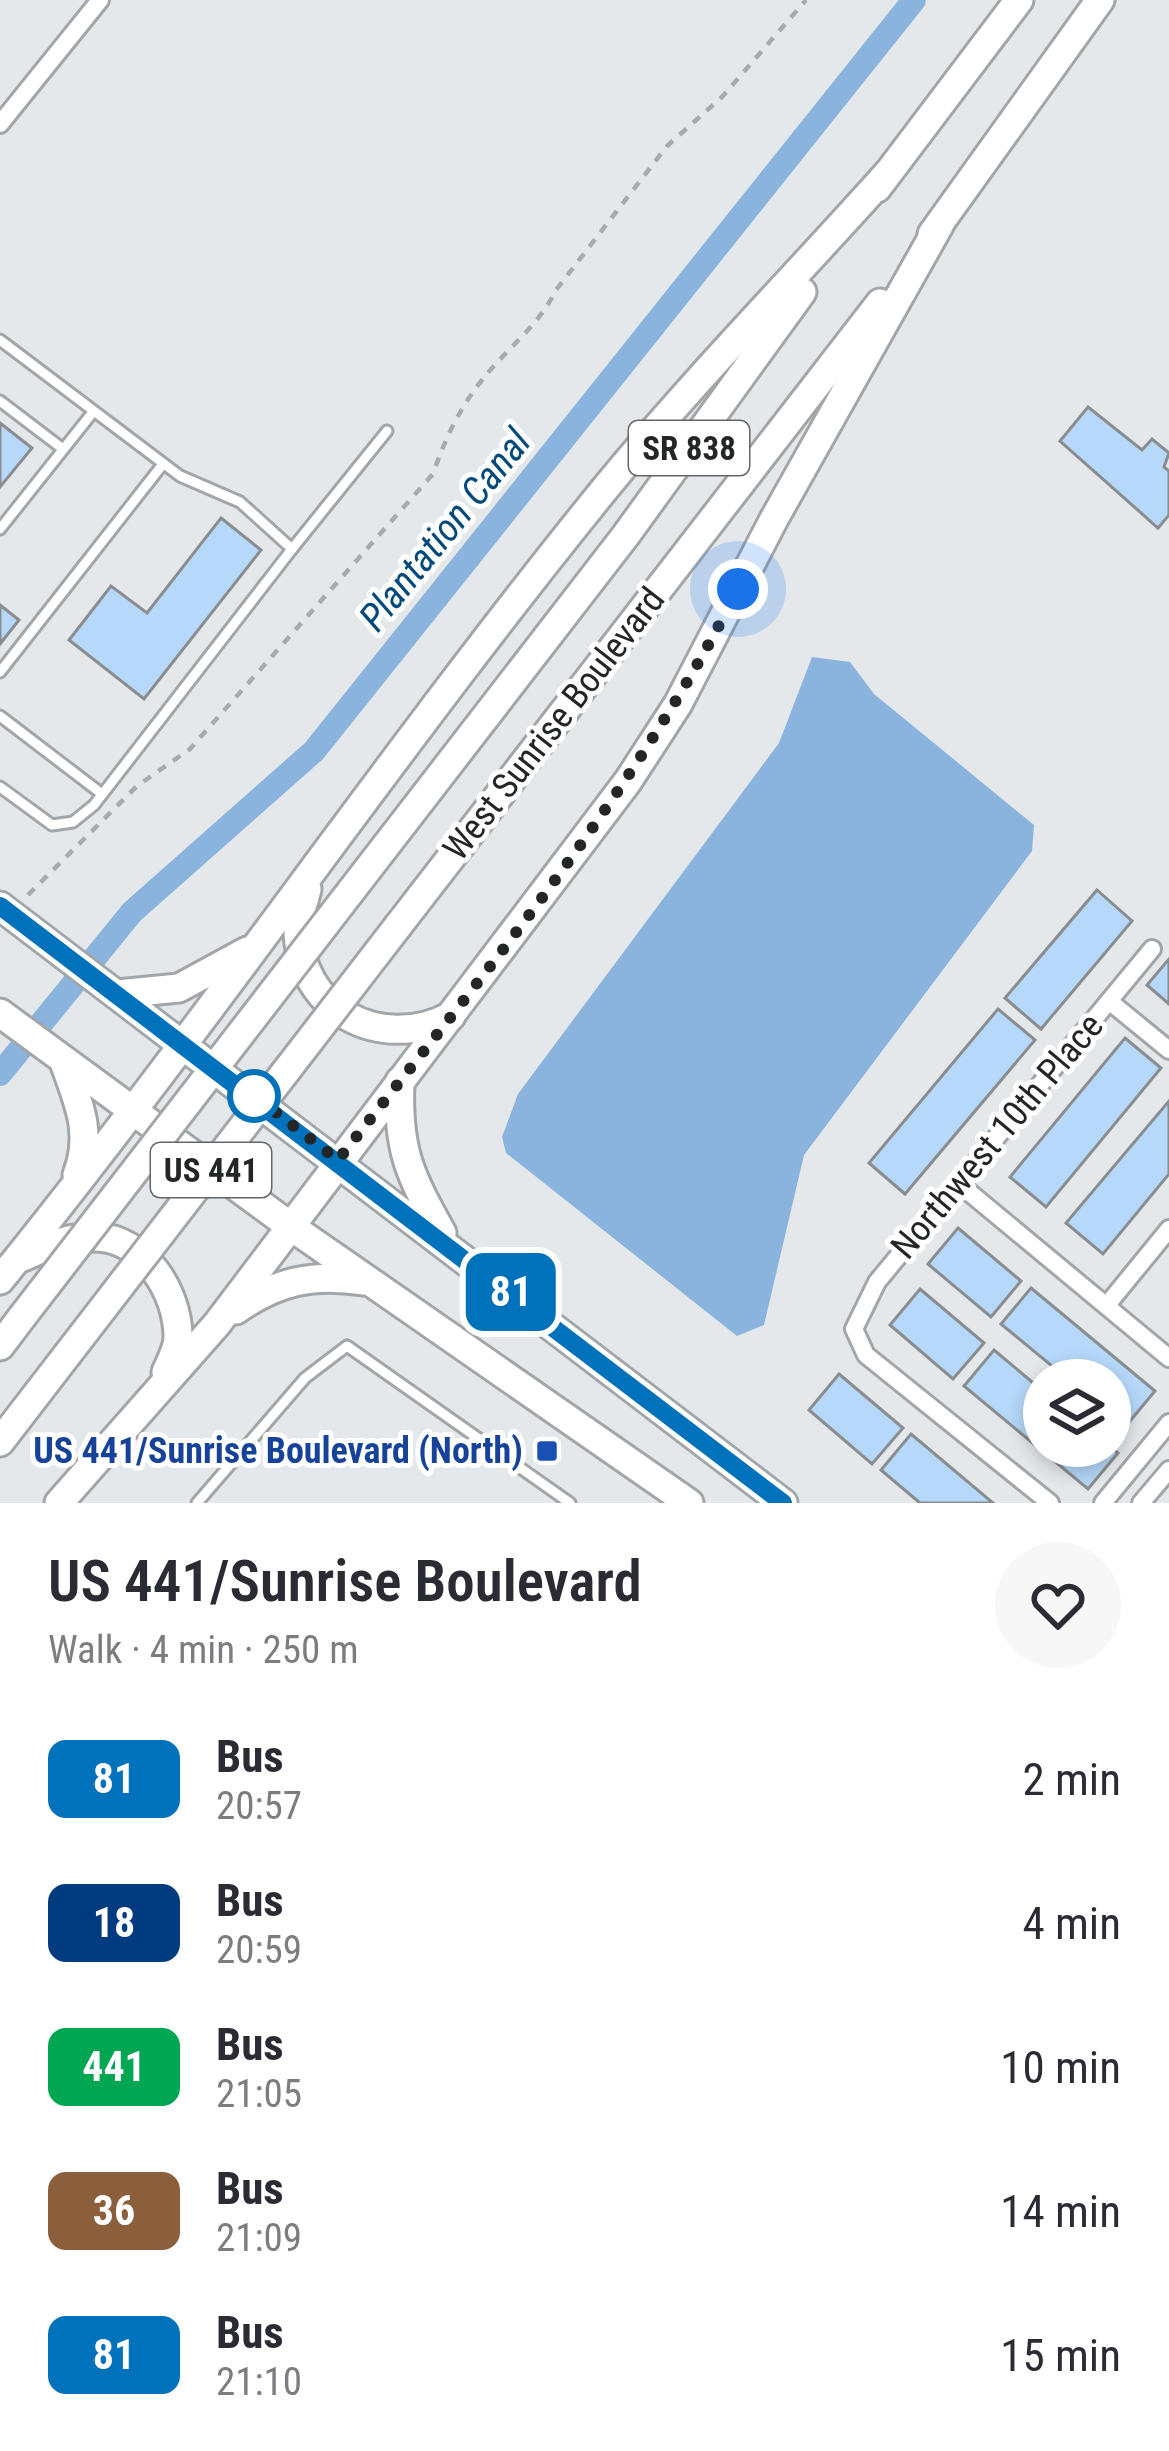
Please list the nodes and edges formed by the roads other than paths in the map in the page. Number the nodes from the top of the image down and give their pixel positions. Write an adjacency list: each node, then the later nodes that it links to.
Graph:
1 (100, 0): 4 (street)
2 (1019, 0): 5 (main road, West Sunrise Boulevard / SR 838)
3 (1100, 0): 6 (main road, West Sunrise Boulevard / SR 838)
4 (2, 118)
5 (887, 173): 19 (main road); 42 (main road, West Sunrise Boulevard / SR 838, bridge)
6 (940, 224): 26 (main road); 46 (main road, West Sunrise Boulevard / SR 838, bridge)
7 (0, 340): 9 (lane)
8 (0, 401): 11 (lane)
9 (92, 412): 11 (lane); 12 (lane)
10 (386, 431): 14 (lane)
11 (63, 449): 13 (lane)
12 (163, 464): 14 (lane); 15 (lane)
13 (0, 529)
14 (292, 549): 18 (lane)
15 (0, 672)
16 (0, 716): 18 (lane)
17 (0, 787): 18 (lane)
18 (103, 794)
19 (312, 874): 21 (main road); 26 (main road)
20 (12, 914): 23 (main road, US 441)
21 (262, 941): 23 (main road); 27 (main road)
22 (1152, 949): 24 (street, Northwest 10th Place)
23 (117, 994): 27 (main road, US 441)
24 (1108, 1001): 28 (street); 33 (street, Northwest 10th Place)
25 (0, 1013): 29 (main road, US 441)
26 (451, 1016): 30 (main road)
27 (187, 1045): 31 (main road); 32 (main road, US 441)
28 (1169, 1050)
29 (65, 1065): 31 (main road, US 441); 34 (main road)
30 (400, 1081): 32 (main road); 37 (main road)
31 (133, 1115): 34 (main road); 35 (main road, US 441)
32 (338, 1160): 35 (main road); 37 (main road, US 441)
33 (958, 1184): 40 (street); 53 (street, Northwest 10th Place)
34 (68, 1195): 38 (main road)
35 (290, 1226): 39 (main road, US 441); 41 (main road)
36 (1169, 1229): 40 (street)
37 (447, 1242): 52 (main road, US 441)
38 (8, 1270): 44 (main road)
39 (373, 1283): 41 (main road); 51 (main road, US 441)
40 (1107, 1305): 43 (street)
41 (217, 1324): 44 (main road)
42 (0, 1346)
43 (1169, 1358)
44 (156, 1399): 48 (main road)
45 (1169, 1423): 54 (street)
46 (0, 1442)
47 (1169, 1470): 55 (street)
48 (59, 1503)
49 (197, 1503): 50 (lane)
50 (570, 1503)
51 (689, 1503)
52 (783, 1503)
53 (1050, 1503)
54 (1103, 1503)
55 (1141, 1503)

